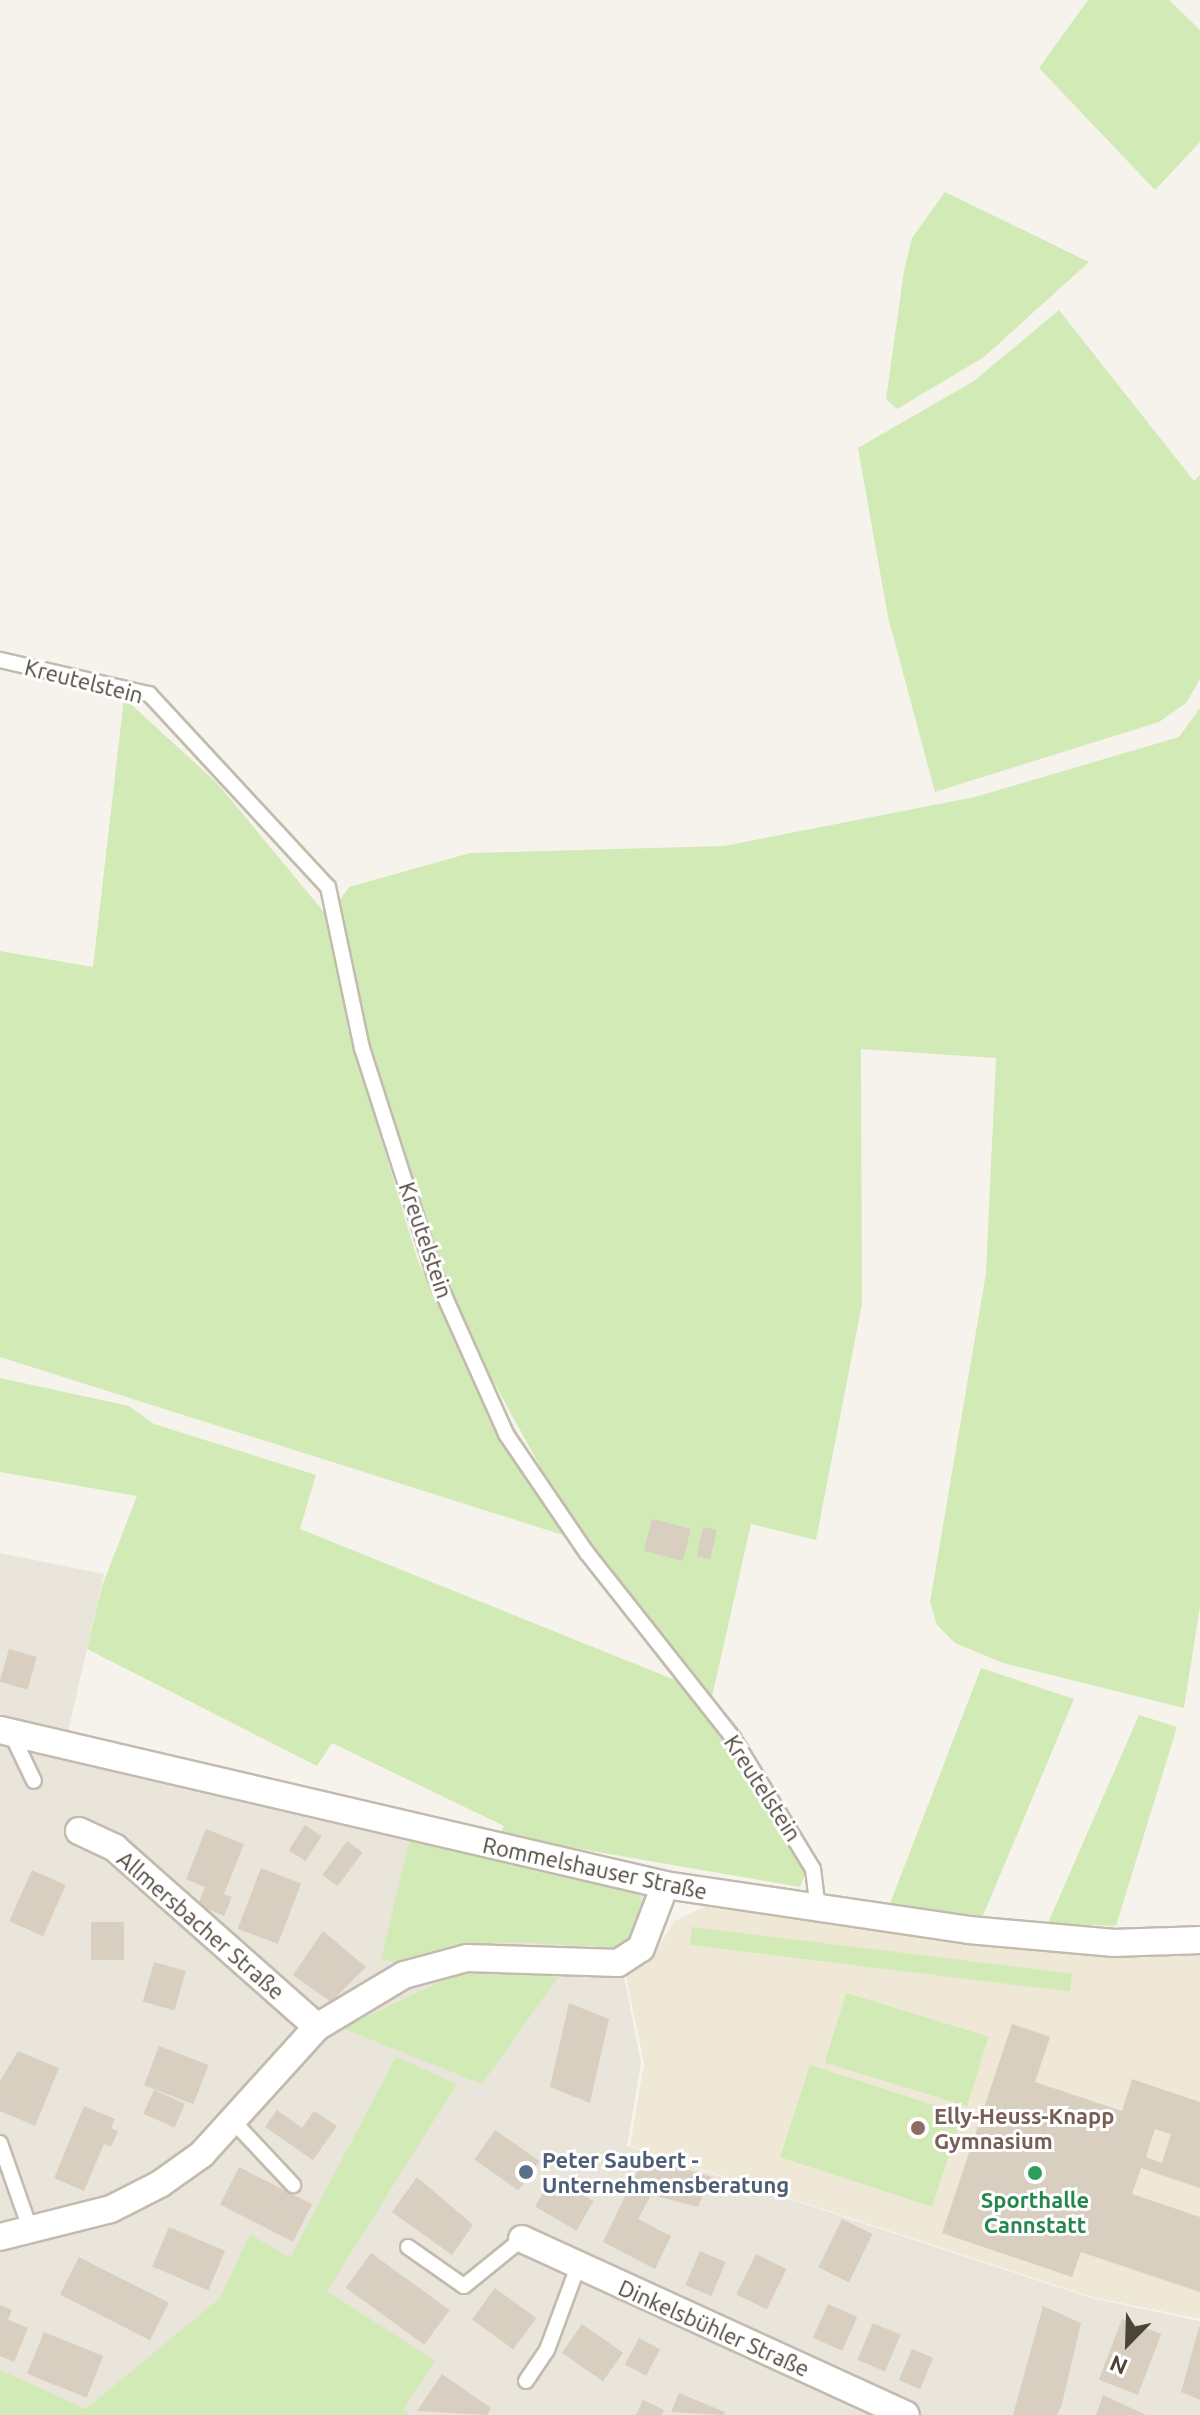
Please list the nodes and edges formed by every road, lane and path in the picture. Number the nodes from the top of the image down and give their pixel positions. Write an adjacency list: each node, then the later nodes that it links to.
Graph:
1 (0, 660): 6 (lane, Kreutelstein)
2 (6, 1731): 3 (lane); 5 (street, Rommelshauser Straße)
3 (34, 1781)
4 (79, 1831): 8 (street, Allmersbacher Straße)
5 (665, 1885): 6 (street, Rommelshauser Straße); 8 (street)
6 (818, 1908): 7 (street, Rommelshauser Straße)
7 (1200, 1940)
8 (317, 2027): 9 (street)
9 (233, 2121): 11 (lane); 12 (street)
10 (0, 2143): 12 (lane)
11 (293, 2185)
12 (29, 2226): 13 (street)
13 (0, 2237)
14 (522, 2239): 15 (lane); 16 (street, Dinkelsbühler Straße)
15 (408, 2247)
16 (578, 2266): 17 (lane); 18 (street, Dinkelsbühler Straße)
17 (526, 2381)
18 (906, 2415)

